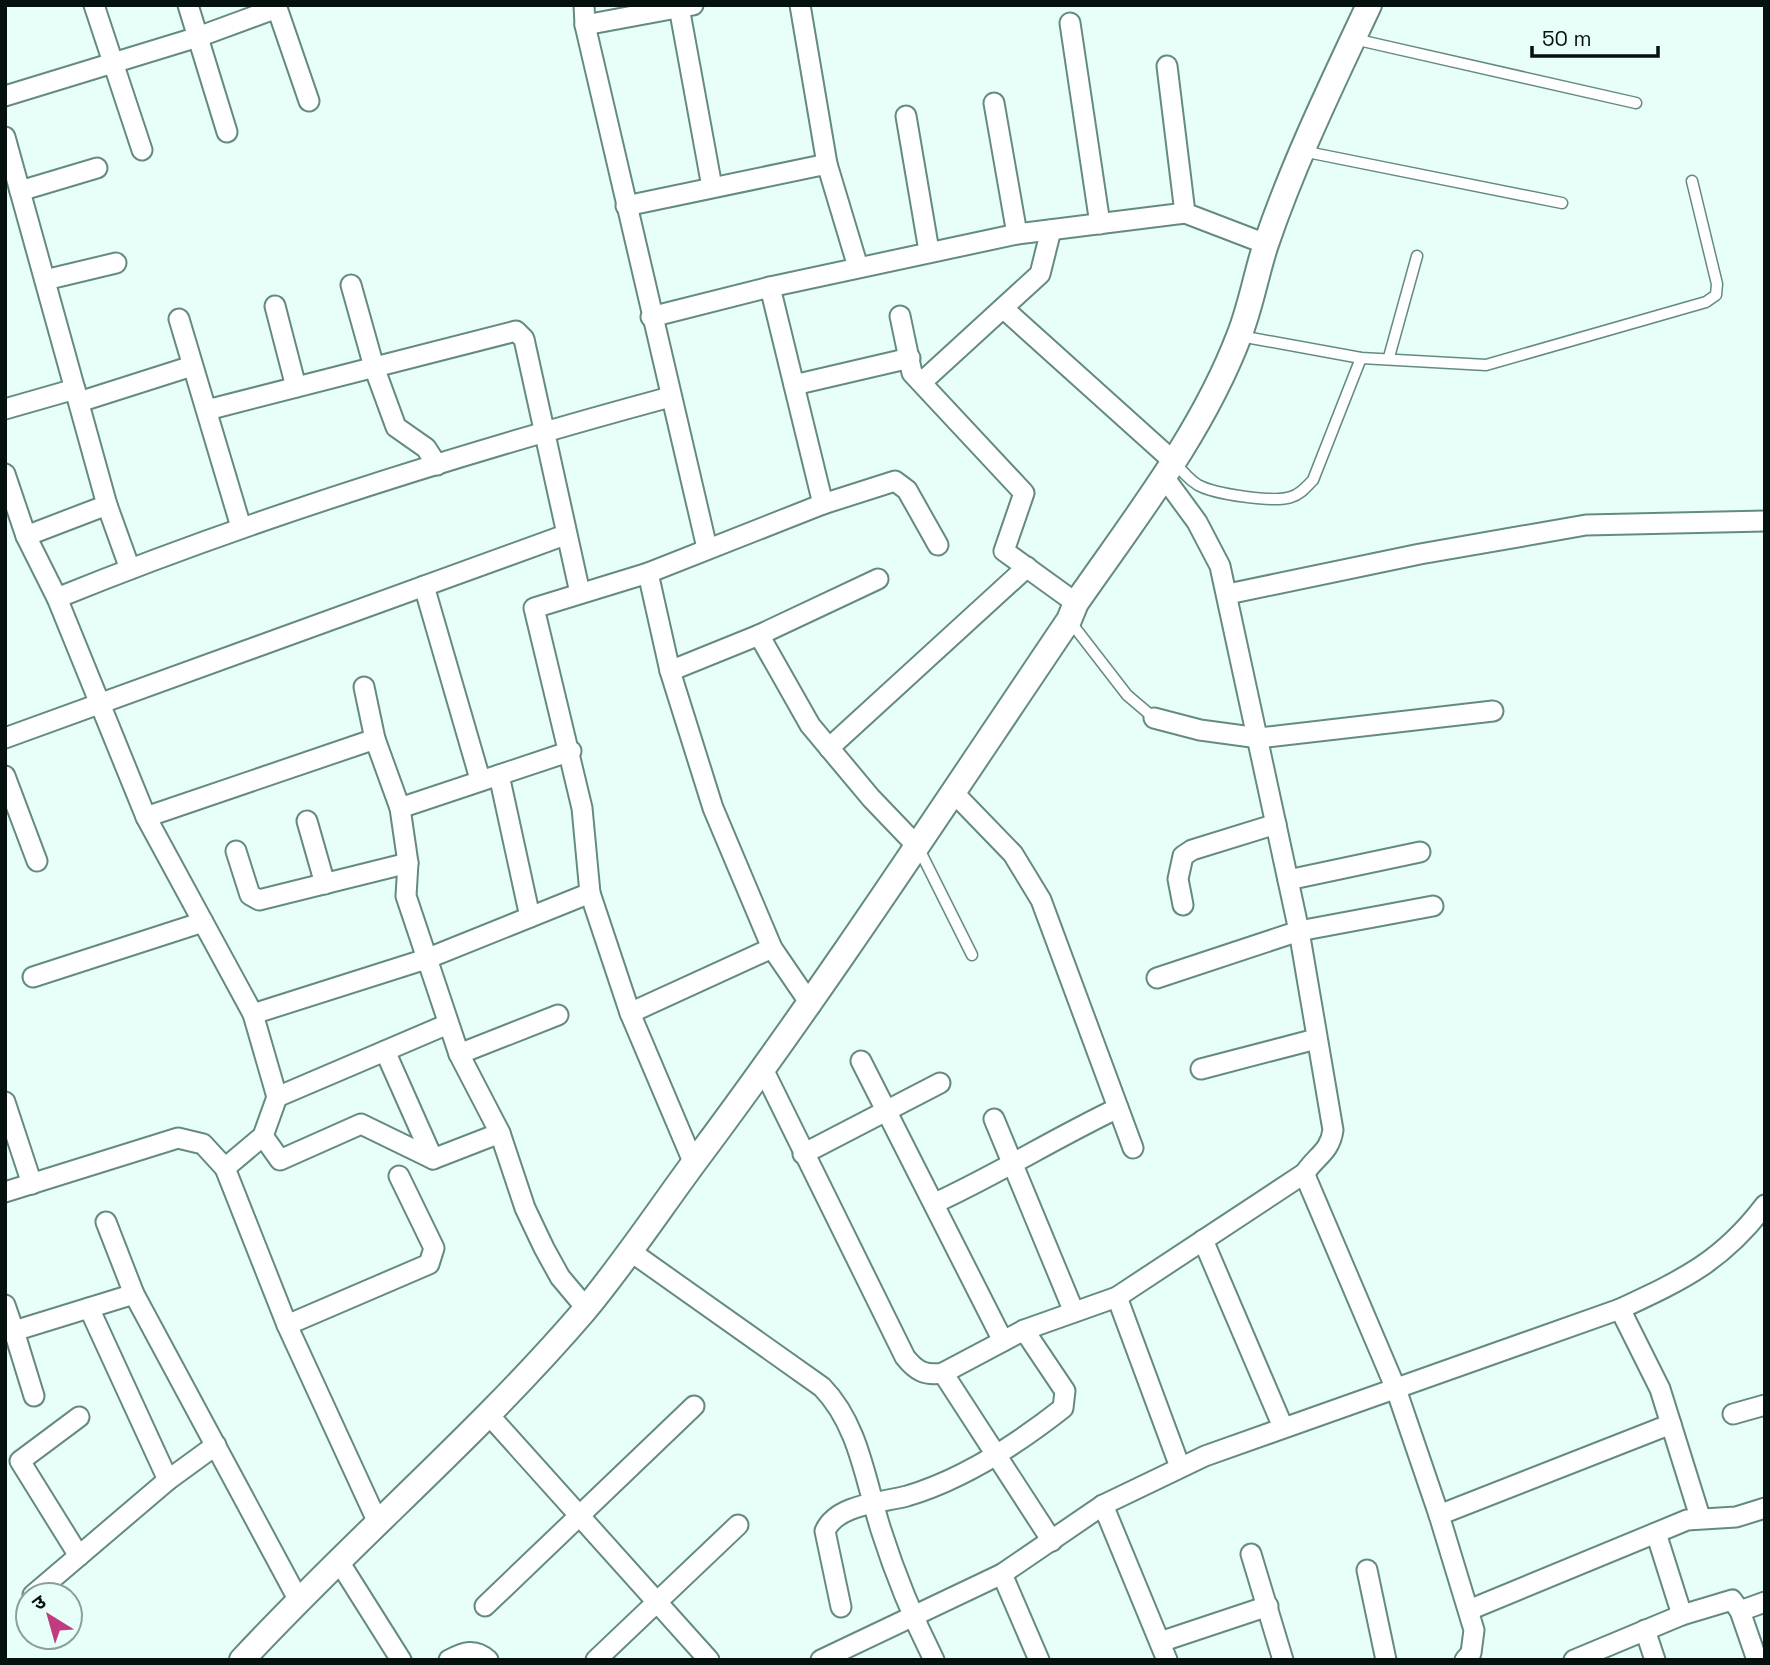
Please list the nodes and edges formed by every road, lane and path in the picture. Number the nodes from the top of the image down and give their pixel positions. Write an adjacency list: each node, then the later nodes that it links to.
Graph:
1 (94, 5): 11 (street)
2 (188, 5): 9 (street)
3 (800, 5): 22 (street)
4 (1369, 5): 10 (street)
5 (686, 6): 7 (street); 25 (street)
6 (276, 7): 9 (street); 14 (street)
7 (585, 15): 28 (street)
8 (1070, 23): 30 (street)
9 (198, 37): 11 (street); 18 (street)
10 (1353, 39): 16 (lane); 21 (street)
11 (113, 63): 13 (street); 20 (street)
12 (1167, 66): 29 (street)
13 (5, 96)
14 (309, 101)
15 (994, 103): 32 (street)
16 (1636, 103)
17 (906, 116): 34 (street)
18 (227, 132)
19 (5, 137): 26 (street)
20 (142, 150)
21 (1302, 151): 27 (lane); 33 (street)
22 (827, 164): 25 (street); 37 (street)
23 (97, 169): 26 (street)
24 (1692, 181): 47 (lane)
25 (712, 187): 28 (street)
26 (20, 191): 38 (street)
27 (1562, 203)
28 (626, 206): 44 (street)
29 (1185, 213): 30 (street); 33 (street)
30 (1100, 224): 31 (street)
31 (1051, 230): 32 (street); 42 (street)
32 (1017, 234): 34 (street)
33 (1266, 244): 46 (street)
34 (929, 251): 37 (street)
35 (1417, 256): 47 (lane)
36 (116, 263): 38 (street)
37 (859, 267): 40 (street)
38 (45, 280): 55 (street)
39 (351, 285): 51 (street)
40 (770, 287): 44 (street); 53 (street)
41 (275, 306): 54 (street)
42 (1003, 307): 52 (street); 61 (street)
43 (900, 316): 48 (street)
44 (651, 317): 56 (street)
45 (178, 319): 50 (street)
46 (1239, 336): 49 (lane); 61 (street)
47 (1389, 357): 49 (lane)
48 (910, 358): 52 (street); 53 (street)
49 (1361, 358): 61 (lane)
50 (192, 366): 55 (street); 58 (street)
51 (374, 368): 54 (street); 59 (street); 60 (street)
52 (922, 382): 72 (street)
53 (794, 385): 63 (street)
54 (296, 387): 58 (street)
55 (77, 395): 57 (street); 64 (street)
56 (670, 397): 59 (street); 71 (street)
57 (5, 409)
58 (207, 410): 67 (street)
59 (545, 430): 60 (street); 68 (street)
60 (437, 465): 67 (street)
61 (1169, 469): 78 (street); 80 (street)
62 (5, 474): 65 (street)
63 (823, 504): 70 (street); 71 (street)
64 (107, 505): 69 (street); 73 (street)
65 (12, 517): 69 (street)
66 (1765, 522): 78 (street)
67 (241, 527): 73 (street)
68 (565, 535): 76 (street); 77 (street)
69 (26, 536): 79 (street)
70 (938, 545)
71 (707, 548): 74 (street)
72 (1027, 567): 80 (street); 90 (street)
73 (130, 569): 79 (street)
74 (649, 573): 77 (street); 82 (street)
75 (878, 579): 81 (street)
76 (424, 586): 84 (street); 93 (street)
77 (580, 593): 91 (street)
78 (1228, 594): 88 (street)
79 (57, 598): 84 (street)
80 (1072, 612): 86 (lane); 94 (street)
81 (759, 635): 82 (street); 90 (street)
82 (670, 671): 112 (street)
83 (364, 687): 89 (street)
84 (100, 705): 87 (street); 96 (street)
85 (1493, 711): 88 (street)
86 (1154, 718): 88 (street)
87 (5, 738)
88 (1259, 738): 98 (street)
89 (375, 739): 95 (street); 96 (street)
90 (829, 748): 99 (street)
91 (571, 751): 93 (street); 106 (street)
92 (5, 776): 102 (street)
93 (489, 777): 95 (street); 109 (street)
94 (953, 792): 99 (street); 131 (street)
95 (400, 808): 103 (street)
96 (146, 817): 110 (street)
97 (307, 821): 105 (street)
98 (1276, 824): 104 (street); 107 (street)
99 (917, 846): 113 (lane); 117 (street)
100 (236, 851): 105 (street)
101 (1420, 852): 104 (street)
102 (37, 861)
103 (408, 863): 105 (street); 114 (street)
104 (1288, 880): 111 (street)
105 (325, 884)
106 (590, 893): 109 (street); 118 (street)
107 (1183, 905)
108 (1433, 906): 111 (street)
109 (530, 917): 114 (street)
110 (203, 922): 115 (street); 119 (street)
111 (1299, 932): 116 (street); 122 (street)
112 (772, 948): 117 (street); 118 (street)
113 (972, 955)
114 (426, 958): 119 (street); 121 (street)
115 (33, 976)
116 (1157, 978)
117 (811, 1005): 127 (street)
118 (630, 1013): 139 (street)
119 (253, 1014): 129 (street)
120 (558, 1015): 124 (street)
121 (448, 1024): 123 (street); 124 (street)
122 (1316, 1039): 126 (street); 142 (street)
123 (385, 1051): 129 (street); 138 (street)
124 (459, 1054): 134 (street)
125 (861, 1061): 132 (street)
126 (1201, 1069)
127 (764, 1071): 137 (street); 139 (street)
128 (940, 1083): 132 (street)
129 (277, 1097): 135 (street)
130 (5, 1102): 144 (street)
131 (1118, 1108): 136 (street); 140 (street)
132 (889, 1112): 137 (street); 146 (street)
133 (994, 1119): 140 (street)
134 (500, 1133): 138 (street); 155 (street)
135 (263, 1136): 138 (street); 141 (street)
136 (1133, 1148)
137 (803, 1154): 162 (street)
138 (433, 1159)
139 (694, 1164): 150 (street)
140 (1014, 1164): 146 (street); 157 (street)
141 (225, 1168): 144 (street); 158 (street)
142 (1305, 1173): 149 (street); 163 (street)
143 (399, 1176): 158 (street)
144 (32, 1184): 145 (street)
145 (5, 1192)
146 (935, 1203): 161 (street)
147 (1765, 1205): 156 (street)
148 (106, 1223): 151 (street)
149 (1203, 1240): 152 (street); 171 (street)
150 (630, 1251): 155 (street); 176 (street)
151 (134, 1294): 154 (street); 172 (street)
152 (1117, 1297): 157 (street); 174 (street)
153 (5, 1305): 160 (street)
154 (89, 1308): 160 (street); 175 (street)
155 (586, 1308): 168 (street)
156 (1620, 1309): 163 (street); 170 (street)
157 (1074, 1312): 159 (street)
158 (287, 1325): 182 (street)
159 (1024, 1330): 161 (street); 173 (street)
160 (14, 1331): 164 (street)
161 (1003, 1341): 162 (street)
162 (943, 1373): 173 (street)
163 (1396, 1389): 171 (street); 179 (street)
164 (34, 1395)
165 (1765, 1405): 167 (street)
166 (694, 1406): 180 (street)
167 (1733, 1414)
168 (489, 1415): 180 (street); 182 (street)
169 (79, 1417): 187 (street)
170 (1671, 1424): 179 (street); 181 (street)
171 (1283, 1427): 174 (street)
172 (216, 1445): 175 (street); 192 (street)
173 (995, 1454): 176 (street); 185 (street)
174 (1180, 1467): 177 (street)
175 (168, 1480): 187 (street)
176 (874, 1505): 197 (street); 201 (street)
177 (1102, 1505): 185 (street); 203 (street)
178 (1765, 1508): 181 (street)
179 (1439, 1515): 198 (street)
180 (580, 1517): 193 (street); 195 (street)
181 (1700, 1517): 184 (street)
182 (379, 1525): 188 (street)
183 (738, 1525): 193 (street)
184 (1656, 1533): 198 (street); 200 (street)
185 (1052, 1541): 190 (street)
186 (1251, 1554): 196 (street)
187 (79, 1556): 191 (street)
188 (338, 1560): 192 (street); 207 (street)
189 (1367, 1570): 215 (street)
190 (1002, 1574): 201 (street); 213 (street)
191 (50, 1581)
192 (298, 1599): 206 (street)
193 (657, 1602): 210 (street); 211 (street)
194 (1765, 1602): 199 (street)
195 (485, 1606)
196 (1268, 1606): 203 (street); 214 (street)
197 (841, 1607)
198 (1469, 1610): 204 (street)
199 (1740, 1611): 200 (street); 218 (street)
200 (1682, 1615): 202 (street)
201 (913, 1619): 205 (street); 212 (street)
202 (1645, 1630): 216 (street); 217 (street)
203 (1163, 1651)
204 (1472, 1657)
205 (830, 1658)
206 (242, 1660)
207 (401, 1660)
208 (449, 1660): 209 (street)
209 (488, 1660)
210 (596, 1660)
211 (709, 1660)
212 (934, 1660)
213 (1039, 1660)
214 (1283, 1660)
215 (1386, 1660)
216 (1574, 1660)
217 (1655, 1660)
218 (1757, 1660)

